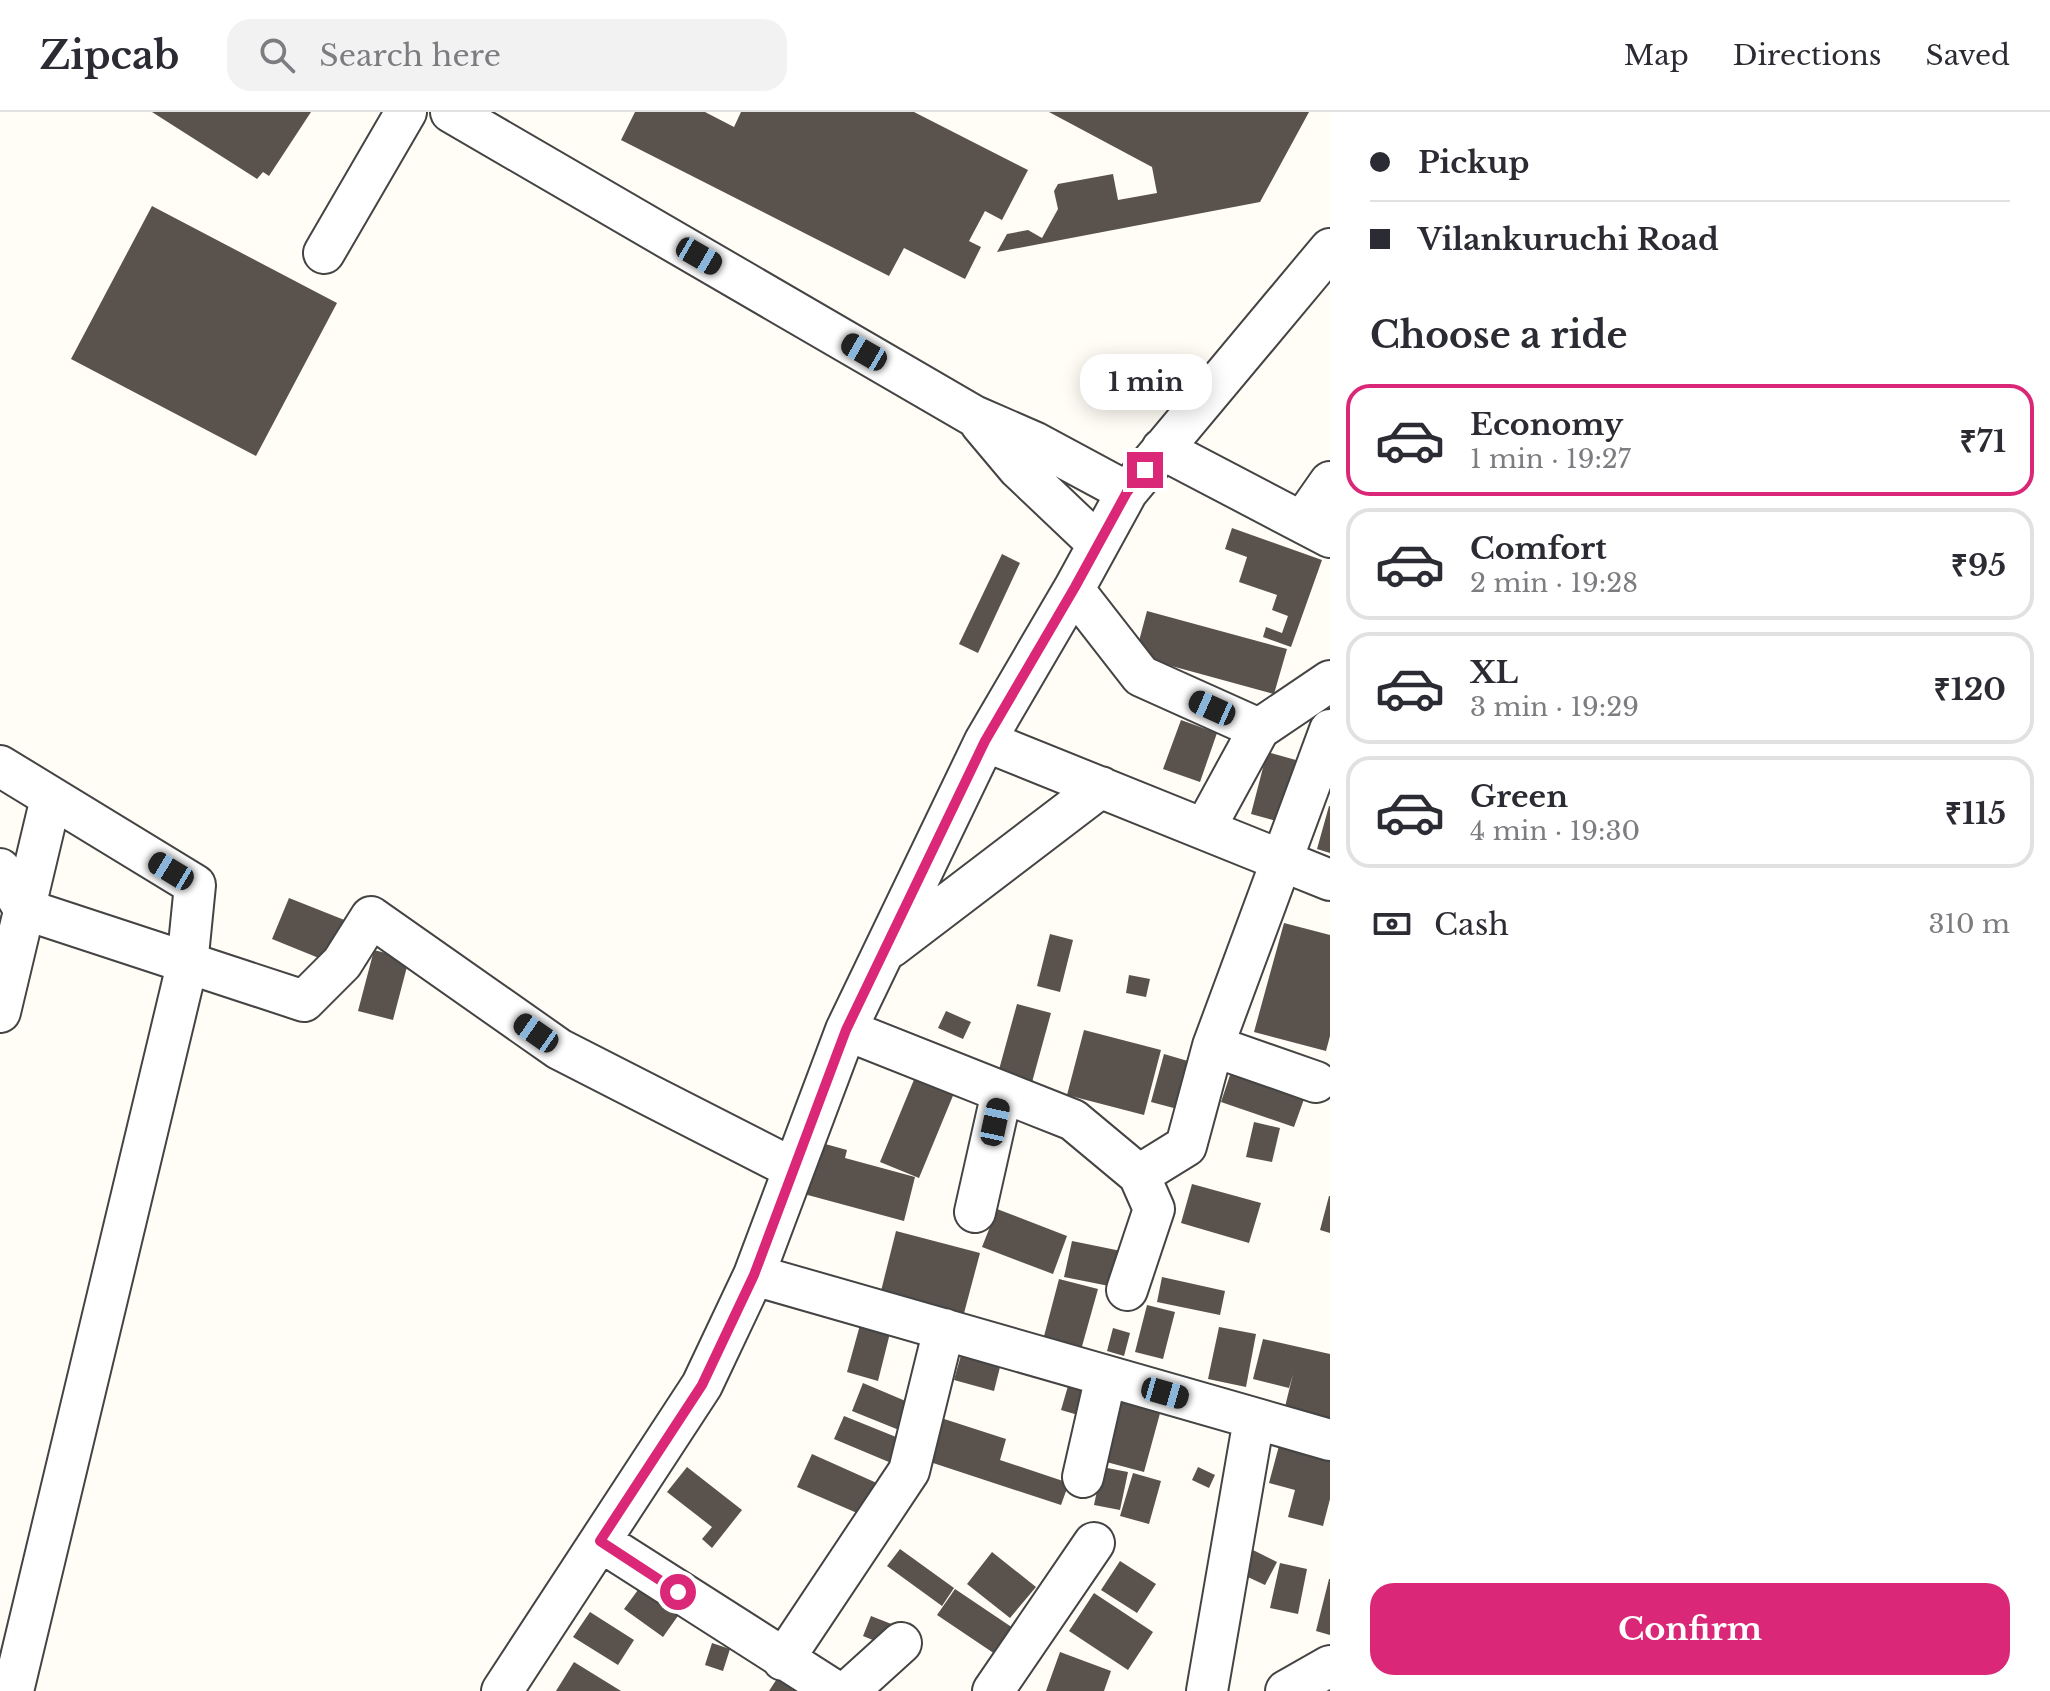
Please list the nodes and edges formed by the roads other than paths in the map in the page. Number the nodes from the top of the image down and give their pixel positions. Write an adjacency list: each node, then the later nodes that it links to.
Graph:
1 (406, 112): 4 (street)
2 (451, 112): 5 (street)
3 (1330, 249): 6 (street)
4 (324, 253)
5 (974, 416): 8 (street); 10 (street)
6 (1162, 449): 8 (street); 9 (street)
7 (1330, 482): 9 (street)
8 (1127, 492): 10 (street)
9 (1316, 529)
10 (1098, 544): 11 (street)
11 (1074, 590): 13 (street); 15 (street)
12 (1330, 681): 13 (street)
13 (1259, 729): 19 (street)
14 (1330, 730): 20 (street)
15 (985, 741): 17 (street); 24 (street)
16 (0, 766): 18 (street)
17 (1101, 787): 19 (street); 24 (street)
18 (51, 798): 23 (street); 25 (street)
19 (1205, 828): 20 (street)
20 (1281, 860): 22 (street); 28 (street)
21 (0, 869): 23 (street)
22 (1330, 880)
23 (24, 909): 25 (street); 26 (street)
24 (884, 952): 27 (street)
25 (187, 965): 31 (street); 46 (street)
26 (0, 1012)
27 (846, 1030): 30 (street); 31 (street)
28 (1213, 1046): 29 (street); 32 (street)
29 (1316, 1082)
30 (1002, 1092): 32 (street); 33 (street)
31 (792, 1168): 34 (street)
32 (1139, 1175): 35 (street)
33 (975, 1212)
34 (754, 1275): 36 (street); 41 (street)
35 (1127, 1290)
36 (944, 1329): 37 (street); 44 (street)
37 (1106, 1376): 38 (street); 40 (street)
38 (1254, 1419): 39 (street); 51 (street)
39 (1330, 1440)
40 (1083, 1477)
41 (600, 1541): 44 (street); 47 (street)
42 (1094, 1543): 50 (street)
43 (901, 1643): 49 (street)
44 (783, 1660): 48 (street)
45 (1330, 1666): 52 (street)
46 (13, 1691)
47 (502, 1691)
48 (835, 1691)
49 (848, 1691)
50 (993, 1691)
51 (1207, 1691)
52 (1286, 1691)

